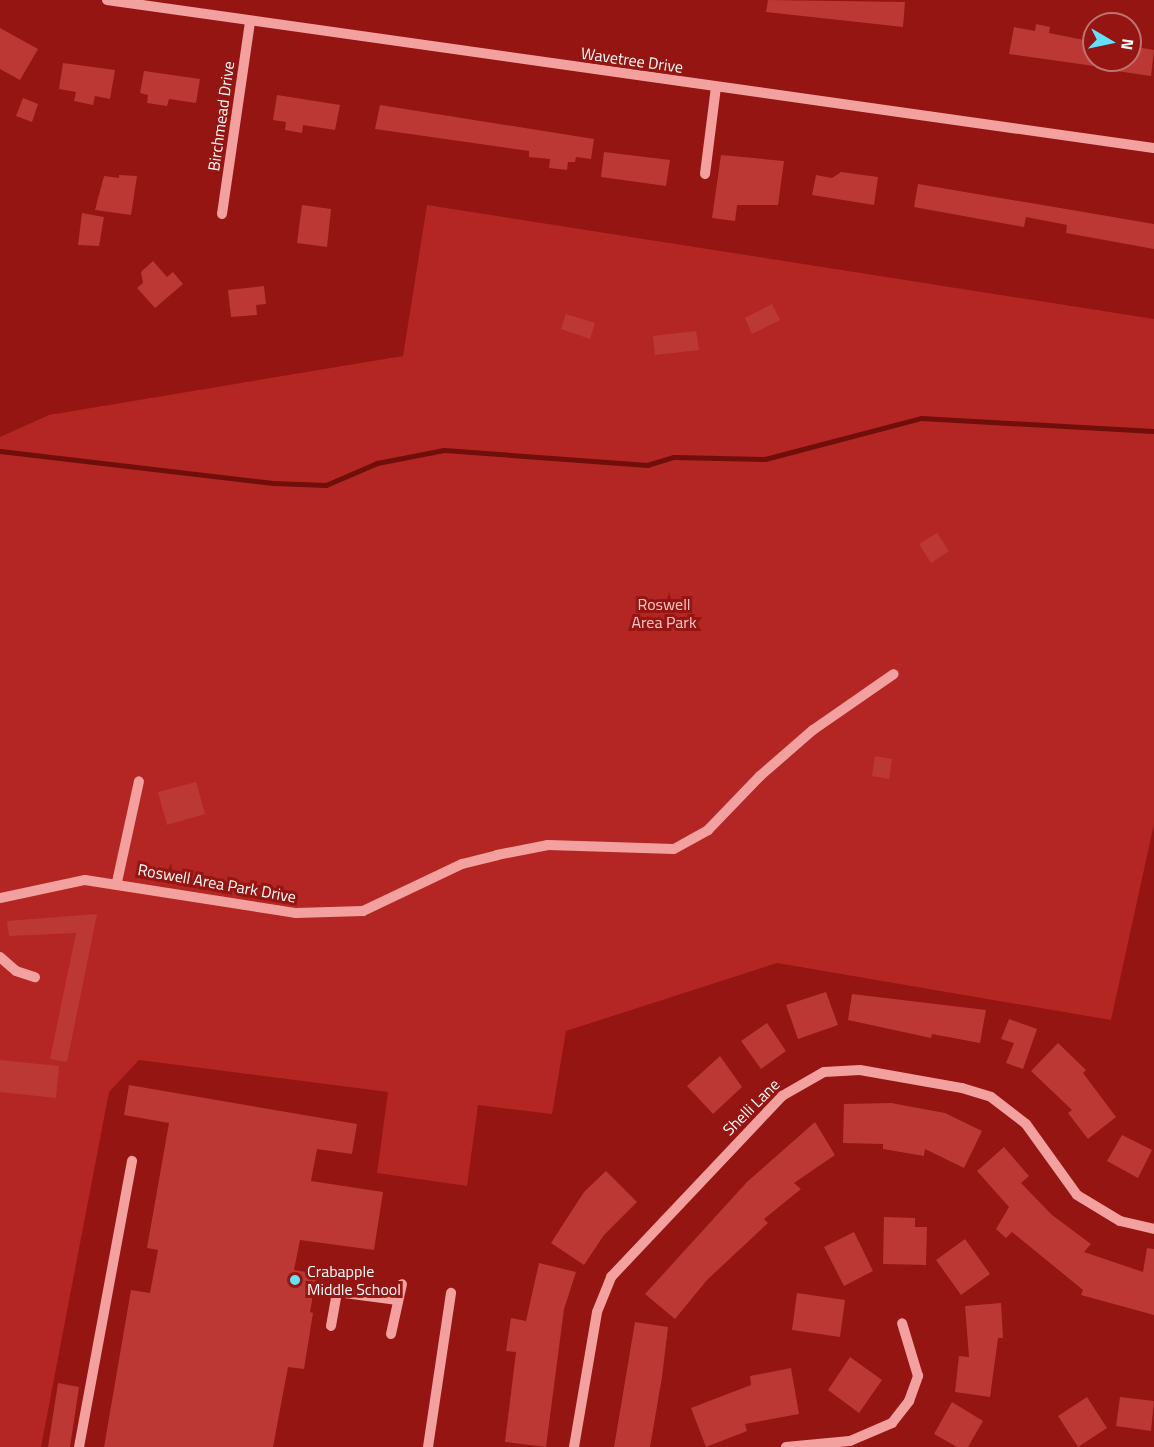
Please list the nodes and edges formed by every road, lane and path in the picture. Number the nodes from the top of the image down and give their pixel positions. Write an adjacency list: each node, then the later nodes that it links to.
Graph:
1 (107, 0): 2 (street, Wavetree Drive)
2 (250, 22): 3 (street, Wavetree Drive); 6 (street, Birchmead Drive)
3 (716, 87): 4 (street, Wavetree Drive); 5 (street)
4 (1154, 148)
5 (705, 174)
6 (222, 214)
7 (894, 674): 9 (street, Roswell Area Park Drive)
8 (140, 781): 9 (street)
9 (117, 882): 10 (street, Roswell Area Park Drive)
10 (0, 898)
11 (0, 957): 12 (street)
12 (35, 977)
13 (132, 1161): 21 (street)
14 (1154, 1228): 23 (street, Shelli Lane)
15 (402, 1284): 17 (street)
16 (452, 1293): 22 (street)
17 (397, 1300): 19 (street); 20 (street)
18 (902, 1323): 24 (street)
19 (331, 1326)
20 (391, 1334)
21 (79, 1447)
22 (428, 1447)
23 (574, 1447)
24 (786, 1447)

